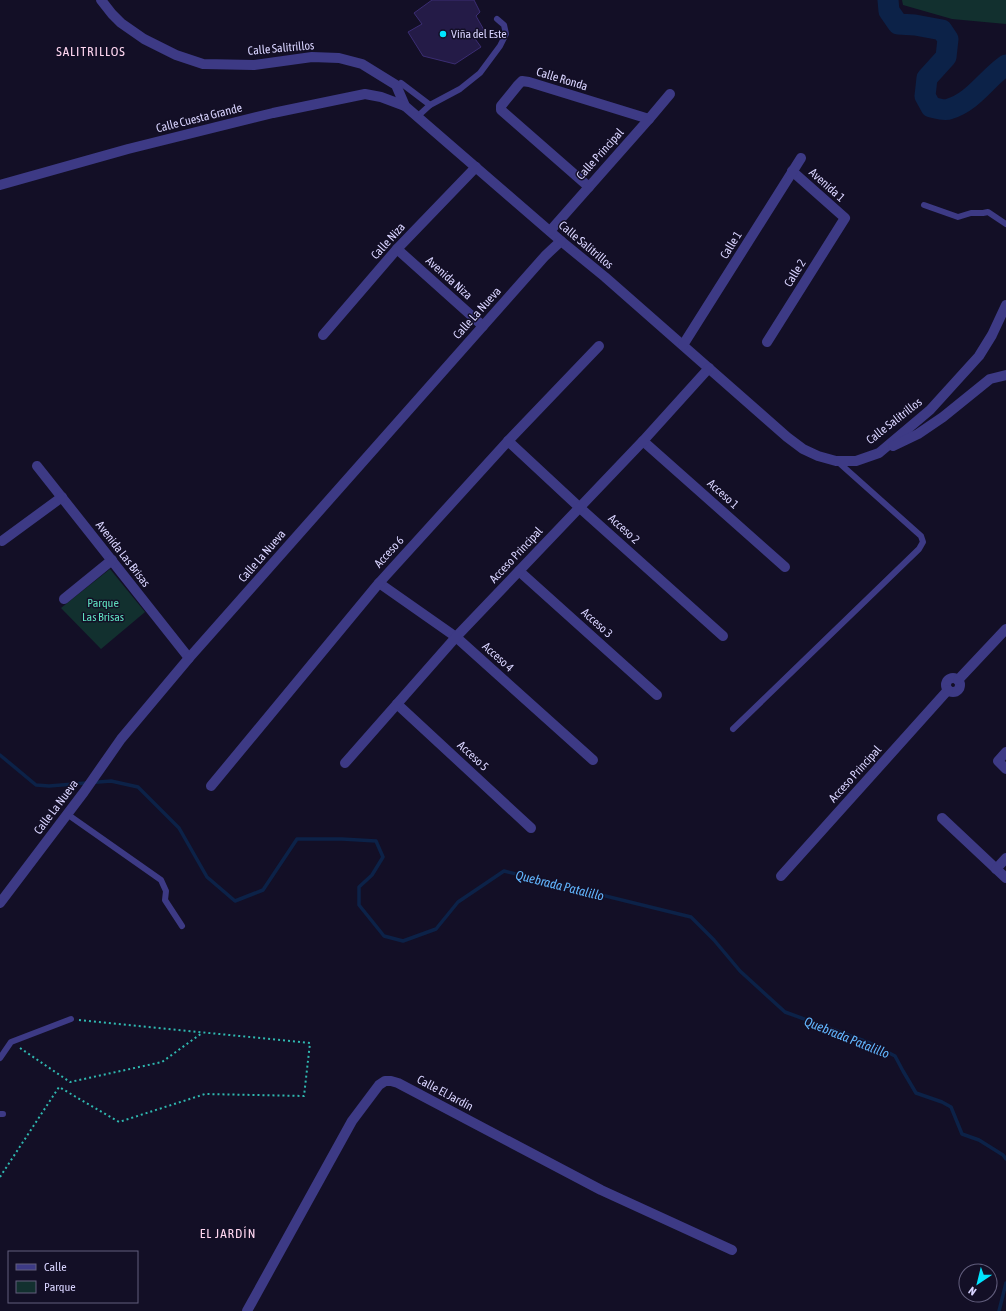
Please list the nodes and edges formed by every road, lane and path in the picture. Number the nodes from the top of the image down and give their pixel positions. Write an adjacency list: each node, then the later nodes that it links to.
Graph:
1 (101, 0): 6 (street, Calle Salitrillos)
2 (497, 19): 5 (lane)
3 (401, 83): 5 (lane)
4 (670, 94): 8 (street, Calle Principal)
5 (430, 105): 7 (lane)
6 (405, 106): 7 (street, Calle Salitrillos); 12 (street, Calle Cuesta Grande)
7 (418, 116): 10 (street, Calle Salitrillos)
8 (649, 119): 13 (street, Calle Principal); 13 (street, Calle Ronda)
9 (801, 158): 11 (street, Calle 1)
10 (476, 167): 17 (street, Calle Salitrillos); 19 (street, Calle Niza)
11 (792, 171): 15 (street, Avenida 1); 24 (street, Calle 1)
12 (0, 185)
13 (589, 187): 17 (street, Calle Principal)
14 (924, 205): 16 (lane)
15 (844, 218): 23 (street, Calle 2)
16 (1006, 224)
17 (550, 231): 18 (street, Calle Salitrillos)
18 (561, 241): 21 (street, Calle La Nueva); 24 (street, Calle Salitrillos)
19 (397, 249): 21 (street, Avenida Niza); 22 (street, Calle Niza)
20 (1006, 305): 30 (street, Calle Salitrillos)
21 (483, 326): 44 (street, Calle La Nueva)
22 (323, 335)
23 (767, 342)
24 (683, 345): 26 (street, Calle Salitrillos)
25 (599, 346): 28 (street, Acceso 6)
26 (709, 368): 29 (street, Acceso Principal); 31 (street, Calle Salitrillos)
27 (1006, 376): 30 (street)
28 (508, 441): 34 (street, Acceso 2); 39 (street, Acceso 6)
29 (643, 441): 34 (street, Acceso Principal); 37 (street, Acceso 1)
30 (879, 453): 31 (street, Calle Salitrillos)
31 (836, 461): 47 (lane)
32 (37, 466): 33 (street, Avenida Las Brisas)
33 (62, 496): 35 (street); 36 (street, Avenida Las Brisas)
34 (579, 507): 38 (street, Acceso Principal); 42 (street, Acceso 2)
35 (2, 541)
36 (112, 560): 40 (street); 44 (street, Avenida Las Brisas)
37 (785, 567)
38 (519, 571): 43 (street, Acceso Principal); 45 (street, Acceso 3)
39 (379, 583): 43 (street, Acceso 4); 52 (street, Acceso 6)
40 (64, 599)
41 (1006, 629): 58 (street, Acceso Principal)
42 (723, 636)
43 (456, 637): 46 (street, Acceso Principal); 49 (street, Acceso 4)
44 (189, 658): 53 (street, Calle La Nueva)
45 (657, 695)
46 (397, 704): 50 (street, Acceso Principal); 55 (street, Acceso 5)
47 (733, 730)
48 (1006, 752): 51 (street)
49 (592, 760)
50 (345, 763)
51 (1006, 769)
52 (211, 786)
53 (67, 814): 60 (street, Calle La Nueva); 61 (lane)
54 (942, 818): 57 (street)
55 (531, 828)
56 (1006, 858): 57 (street)
57 (996, 869): 59 (street)
58 (781, 876)
59 (1006, 878)
60 (0, 903)
61 (182, 926)
62 (71, 1019): 63 (path); 64 (lane)
63 (203, 1032): 64 (path); 66 (path)
64 (11, 1042): 65 (lane)
65 (0, 1058)
66 (0, 1177)
67 (732, 1250): 68 (street, Calle El Jardín)
68 (247, 1311)

